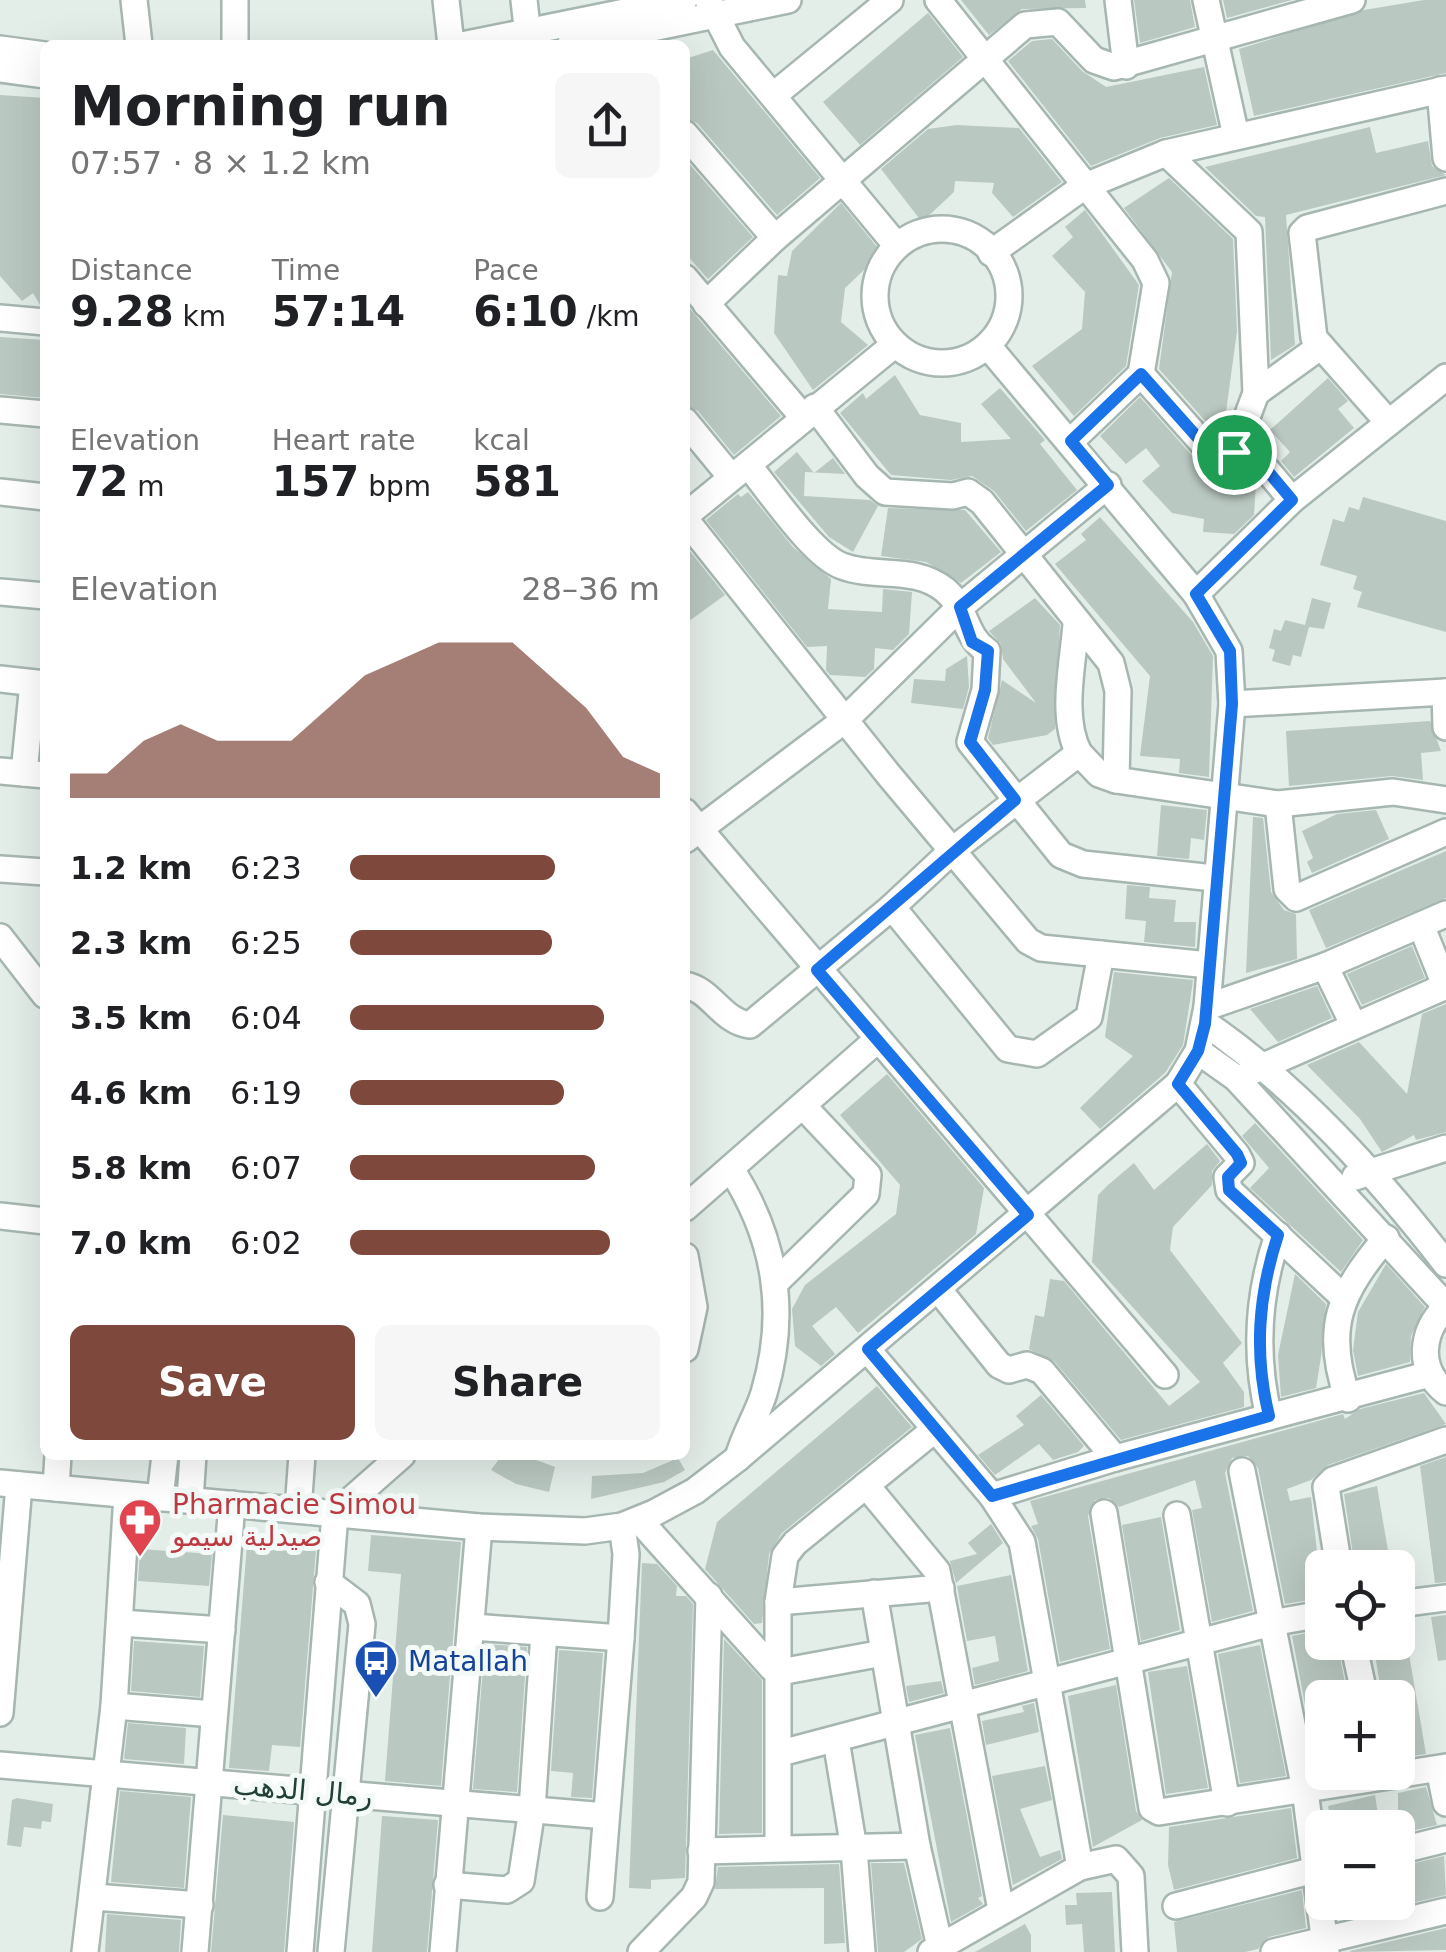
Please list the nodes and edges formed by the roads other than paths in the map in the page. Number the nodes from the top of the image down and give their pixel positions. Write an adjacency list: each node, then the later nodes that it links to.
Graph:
1 (134, 0): 16 (street)
2 (235, 0): 17 (street)
3 (446, 0): 18 (street)
4 (524, 0): 15 (street)
5 (684, 0): 15 (street)
6 (788, 0): 13 (street)
7 (890, 0): 27 (street)
8 (938, 0): 22 (street)
9 (1118, 0): 23 (street)
10 (1206, 0): 14 (street)
11 (1352, 0): 12 (street)
12 (1290, 7): 14 (street)
13 (710, 8): 19 (street); 27 (street)
14 (1215, 38): 23 (street); 28 (street)
15 (528, 39)
16 (139, 40)
17 (234, 40)
18 (450, 40)
19 (610, 40)
20 (0, 49): 21 (street)
21 (40, 54)
22 (983, 58): 23 (street); 32 (street); 33 (street)
23 (1126, 66)
24 (0, 69): 25 (street)
25 (40, 73)
26 (1443, 90): 28 (street); 31 (street)
27 (774, 95): 32 (street)
28 (1236, 136): 30 (street)
29 (690, 140): 35 (street)
30 (1166, 153): 33 (street); 46 (street)
31 (1446, 158)
32 (844, 180): 35 (street); 36 (street)
33 (1083, 187): 37 (street); 44 (street)
34 (1446, 191): 43 (street)
35 (775, 238): 38 (street)
36 (897, 246): 37 (street); 41 (street)
37 (990, 253): 42 (street)
38 (693, 293): 48 (street)
39 (0, 318): 40 (street)
40 (40, 322)
41 (894, 345): 42 (street); 48 (street)
42 (988, 346): 52 (street)
43 (1321, 346): 46 (street); 50 (street)
44 (1141, 374): 52 (street); 53 (street)
45 (1446, 377): 50 (street)
46 (1256, 393): 53 (street)
47 (0, 410): 49 (street)
48 (809, 412): 54 (street); 61 (street)
49 (40, 414)
50 (1388, 422): 58 (street)
51 (690, 426): 54 (street)
52 (1071, 441): 55 (street)
53 (1234, 452): 58 (street)
54 (739, 471): 59 (street); 65 (street)
55 (1108, 485): 61 (street); 63 (street)
56 (0, 492): 57 (street)
57 (40, 496)
58 (1292, 500): 63 (street)
59 (690, 514)
60 (690, 524): 71 (street)
61 (1026, 557): 65 (street); 66 (street)
62 (0, 592): 64 (street)
63 (1196, 594): 70 (street)
64 (40, 596)
65 (960, 607): 71 (street); 77 (street)
66 (1076, 624): 73 (street); 75 (street)
67 (0, 679): 68 (street)
68 (39, 684): 74 (street)
69 (1445, 692): 70 (street); 72 (street)
70 (1232, 704): 76 (street)
71 (846, 719): 80 (street); 82 (street)
72 (1446, 727)
73 (1079, 753): 75 (street); 77 (street)
74 (23, 773)
75 (1116, 780): 76 (street)
76 (1221, 794): 79 (street); 85 (street)
77 (1015, 800): 82 (street); 85 (street)
78 (1446, 800): 79 (street)
79 (1278, 804): 81 (street)
80 (690, 827): 93 (street)
81 (1445, 828)
82 (954, 849): 86 (street); 90 (street)
83 (0, 869): 84 (street)
84 (40, 872)
85 (1214, 878): 91 (street)
86 (892, 906): 90 (street); 93 (street)
87 (1446, 914): 88 (street)
88 (1421, 924): 92 (street); 95 (street)
89 (0, 937): 96 (street)
90 (1101, 954): 91 (street)
91 (1209, 965): 97 (street)
92 (1325, 966): 97 (street); 98 (street)
93 (817, 970): 94 (street); 99 (street)
94 (690, 985)
95 (1446, 986): 98 (street)
96 (40, 989)
97 (1206, 1015): 100 (street); 101 (street)
98 (1353, 1024): 101 (street)
99 (877, 1040): 104 (street); 110 (street)
100 (1198, 1051): 102 (street); 103 (street)
101 (1262, 1065): 102 (street); 107 (street)
102 (1236, 1078): 108 (street)
103 (1178, 1084): 110 (street); 113 (street)
104 (802, 1106): 106 (street); 116 (street)
105 (1446, 1148): 107 (street)
106 (731, 1169): 109 (street); 116 (street)
107 (1368, 1171): 108 (street); 115 (street)
108 (1338, 1184): 114 (street)
109 (690, 1204)
110 (1028, 1215): 118 (street); 123 (street)
111 (0, 1216): 112 (street)
112 (40, 1220)
113 (1278, 1235): 119 (street); 126 (street)
114 (1386, 1238): 119 (street); 120 (street)
115 (1446, 1264)
116 (775, 1282): 129 (street)
117 (690, 1284): 121 (street)
118 (938, 1289): 122 (street); 130 (street)
119 (1343, 1297): 125 (street)
120 (1446, 1306): 124 (street)
121 (690, 1326)
122 (868, 1349): 127 (street); 129 (street)
123 (1165, 1375)
124 (1438, 1383): 125 (street)
125 (1348, 1398): 126 (street)
126 (1269, 1416): 130 (street)
127 (934, 1430): 138 (street); 141 (street)
128 (1446, 1440): 151 (street)
129 (738, 1458): 149 (street)
130 (1115, 1458): 141 (street)
131 (58, 1460): 139 (street)
132 (164, 1460): 142 (street)
133 (193, 1460): 143 (street)
134 (302, 1460): 145 (street)
135 (396, 1460): 146 (street)
136 (1242, 1472): 160 (street)
137 (9, 1484): 139 (street); 173 (street)
138 (866, 1486): 153 (street); 157 (street)
139 (56, 1488): 140 (street)
140 (127, 1495): 142 (street); 161 (street)
141 (992, 1496): 170 (street)
142 (160, 1498): 143 (street)
143 (190, 1500): 144 (street)
144 (232, 1504): 145 (street); 163 (street)
145 (298, 1510): 146 (street)
146 (335, 1514): 150 (street); 152 (street)
147 (1104, 1514): 168 (street)
148 (1177, 1515): 166 (street)
149 (630, 1523): 150 (street); 155 (street); 165 (street)
150 (479, 1527): 162 (street)
151 (1336, 1550)
152 (328, 1582): 184 (street); 185 (street)
153 (941, 1588): 154 (street); 172 (street)
154 (874, 1593): 157 (street); 167 (street)
155 (709, 1596): 169 (street); 197 (street)
156 (1446, 1598): 158 (street)
157 (778, 1602): 169 (street)
158 (1415, 1602)
159 (1305, 1617): 160 (street)
160 (1271, 1623): 166 (street); 183 (street)
161 (121, 1624): 163 (street); 171 (street)
162 (473, 1626): 164 (street); 188 (street)
163 (222, 1630): 174 (street)
164 (544, 1633): 165 (street); 189 (street)
165 (621, 1638): 191 (street)
166 (1200, 1642): 168 (street); 186 (street)
167 (883, 1653): 169 (street); 175 (street)
168 (1130, 1660): 170 (street); 186 (street)
169 (780, 1672): 177 (street)
170 (1050, 1681): 172 (street); 198 (street)
171 (114, 1706): 174 (street); 181 (street)
172 (963, 1706): 175 (street); 205 (street)
173 (0, 1713)
174 (214, 1714): 182 (street)
175 (894, 1724): 176 (street); 193 (street)
176 (836, 1740): 177 (street); 196 (street)
177 (781, 1753): 195 (street)
178 (0, 1765): 181 (street, رمال الدهب)
179 (1443, 1768): 180 (street); 187 (street)
180 (1415, 1772)
181 (103, 1774): 182 (street, رمال الدهب); 201 (street)
182 (209, 1782): 184 (street, رمال الدهب); 203 (street)
183 (1305, 1790): 186 (street); 190 (street)
184 (312, 1792): 185 (street, رمال الدهب); 212 (street)
185 (346, 1794): 188 (street, رمال الدهب); 213 (street)
186 (1227, 1802)
187 (1446, 1803)
188 (453, 1804): 189 (street, رمال الدهب); 200 (street)
189 (532, 1809): 191 (street, رمال الدهب); 200 (street)
190 (1309, 1810)
191 (606, 1816): 202 (street)
192 (1446, 1839): 194 (street)
193 (917, 1846): 196 (street); 209 (street)
194 (1415, 1847)
195 (778, 1848): 196 (street); 197 (street)
196 (854, 1850): 216 (street)
197 (702, 1852): 215 (street)
198 (1080, 1867): 205 (street); 217 (street)
199 (1305, 1873): 204 (street)
200 (447, 1885): 214 (street)
201 (94, 1897): 203 (street); 210 (street)
202 (600, 1898)
203 (200, 1905): 211 (street)
204 (1176, 1906)
205 (1001, 1910): 209 (street)
206 (1446, 1912): 208 (street)
207 (1323, 1920): 208 (street)
208 (1325, 1946): 218 (street)
209 (935, 1949)
210 (86, 1952)
211 (195, 1952)
212 (300, 1952)
213 (331, 1952)
214 (443, 1952)
215 (640, 1952)
216 (862, 1952)
217 (1136, 1952)
218 (1274, 1952)

